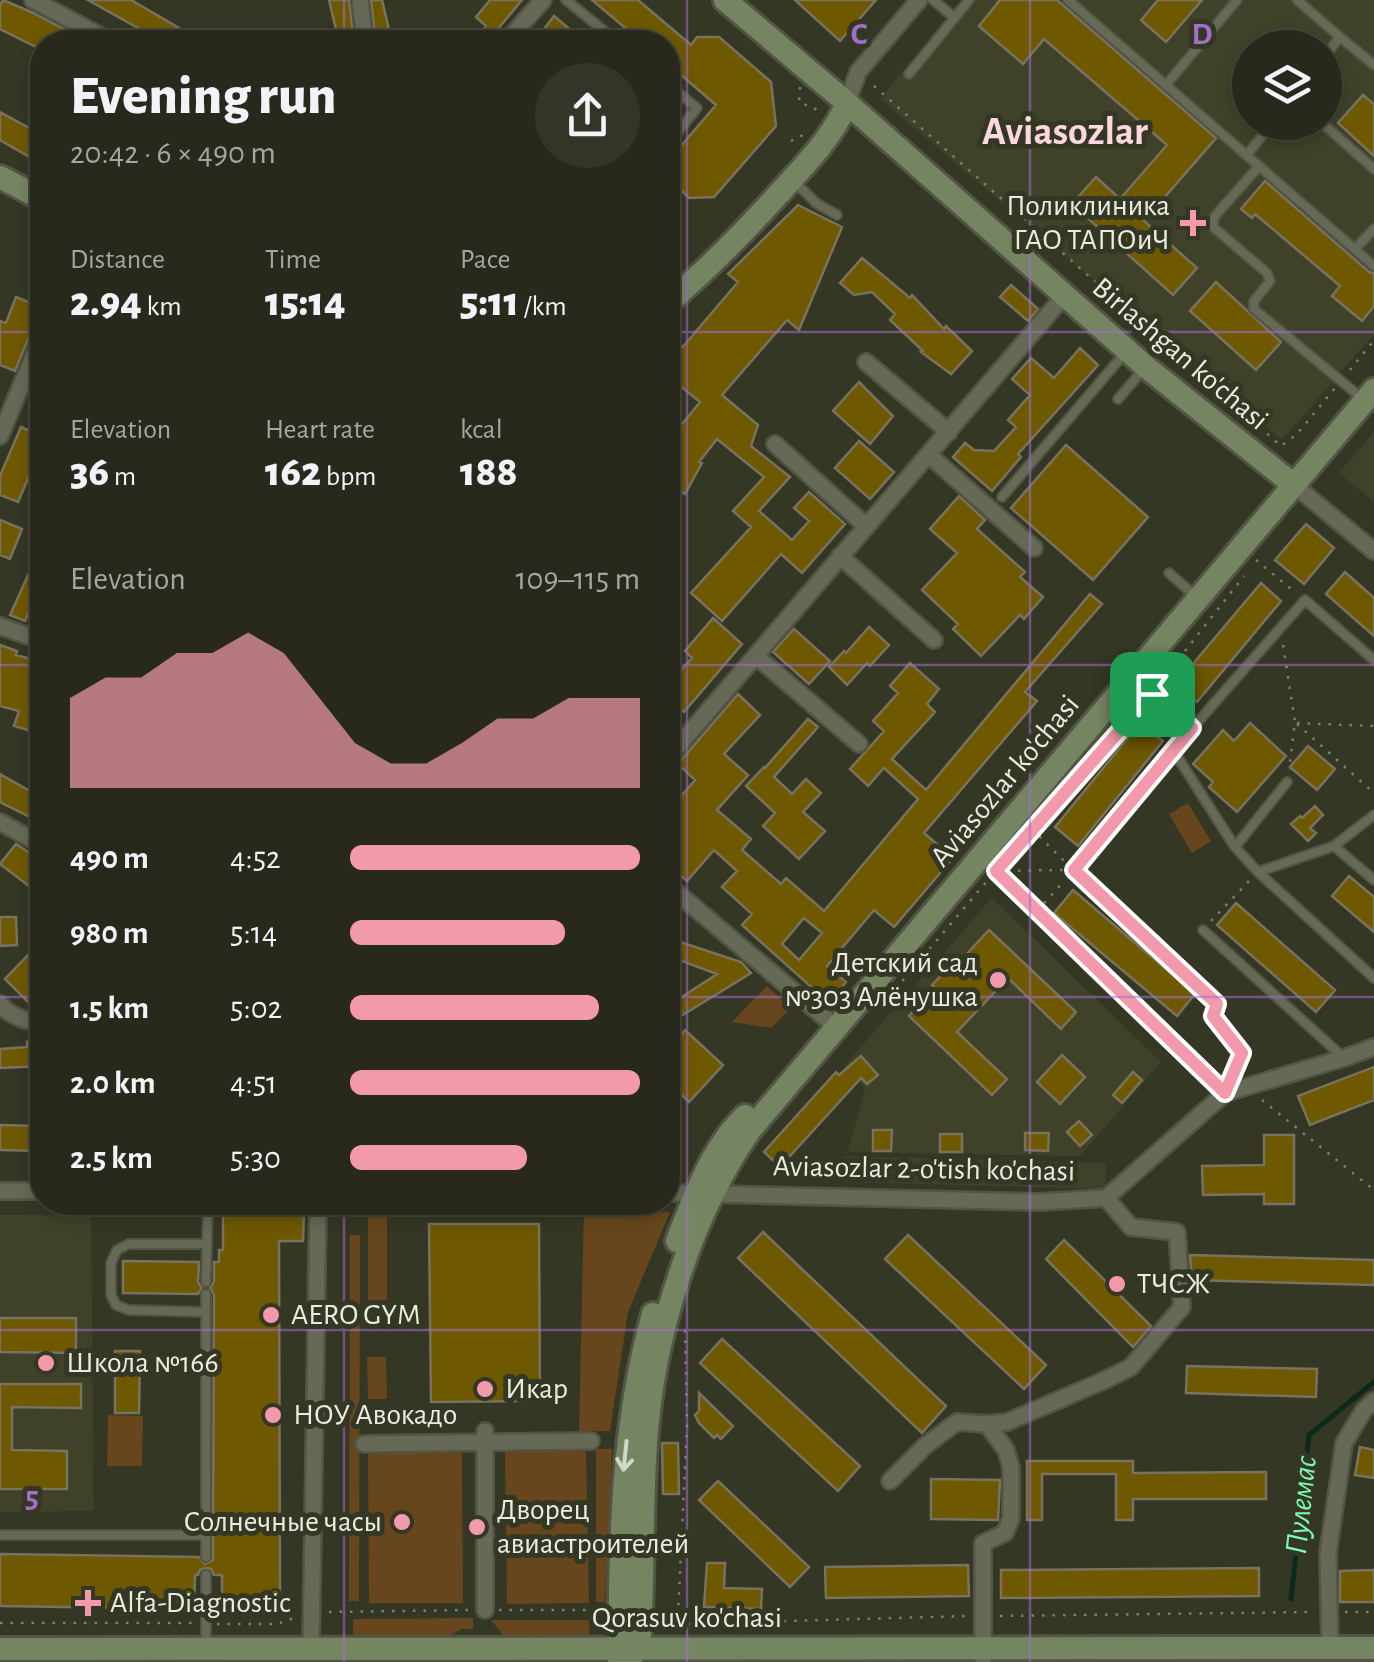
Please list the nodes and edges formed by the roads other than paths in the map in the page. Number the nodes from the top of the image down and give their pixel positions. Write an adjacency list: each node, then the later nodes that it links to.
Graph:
1 (33, 0): 13 (street)
2 (360, 0): 14 (street)
3 (543, 0): 15 (street)
4 (566, 0): 16 (lane)
5 (725, 0): 23 (main road, Birlashgan ko'chasi)
6 (919, 0): 23 (street)
7 (933, 0): 12 (lane)
8 (969, 0): 12 (lane)
9 (1068, 0): 21 (lane)
10 (1237, 0): 21 (lane)
11 (1297, 0): 17 (lane)
12 (954, 18): 20 (lane)
13 (89, 30)
14 (364, 30)
15 (517, 30)
16 (603, 30)
17 (1332, 30)
18 (1342, 39): 19 (lane)
19 (1374, 65)
20 (909, 74)
21 (1166, 85): 27 (lane)
22 (680, 94): 24 (lane)
23 (836, 108): 31 (main road); 38 (main road, Birlashgan ko'chasi)
24 (680, 129)
25 (1259, 140): 27 (lane)
26 (1342, 140): 29 (lane)
27 (1247, 156): 28 (lane)
28 (1259, 166): 35 (lane); 43 (lane)
29 (1374, 168)
30 (0, 177): 32 (main road)
31 (792, 179): 33 (lane); 37 (main road)
32 (30, 193)
33 (837, 215)
34 (1374, 229): 35 (lane)
35 (1355, 249): 36 (lane)
36 (1374, 266)
37 (680, 292)
38 (1064, 296): 39 (main road, Birlashgan ko'chasi); 45 (street)
39 (1127, 350): 42 (main road, Birlashgan ko'chasi); 50 (lane)
40 (866, 362): 45 (street)
41 (30, 365): 46 (street)
42 (1146, 366): 44 (lane); 49 (main road, Birlashgan ko'chasi)
43 (1370, 395): 49 (main road, Aviasozlar ko'chasi)
44 (1118, 399)
45 (949, 432): 48 (street)
46 (0, 436)
47 (775, 444): 51 (street)
48 (929, 455): 51 (street); 52 (street)
49 (1294, 485): 53 (street, Birlashgan ko'chasi); 56 (main road, Aviasozlar ko'chasi)
50 (1002, 498)
51 (866, 526): 54 (street)
52 (1034, 548)
53 (1374, 551)
54 (840, 556): 59 (street); 60 (street)
55 (1169, 573): 56 (lane)
56 (1198, 599): 62 (main road, Aviasozlar ko'chasi)
57 (0, 626): 58 (street)
58 (30, 637)
59 (934, 640)
60 (756, 656): 64 (street); 65 (street)
61 (1374, 660): 63 (lane)
62 (1132, 677): 63 (lane); 81 (main road, Aviasozlar ko'chasi)
63 (1192, 728): 66 (lane)
64 (680, 744)
65 (858, 744)
66 (1172, 750): 71 (lane); 84 (lane)
67 (1287, 782): 71 (lane)
68 (1374, 815): 72 (lane)
69 (0, 822): 70 (street)
70 (30, 838)
71 (1235, 846): 73 (lane)
72 (1334, 846): 73 (lane); 74 (lane)
73 (1258, 872): 78 (lane)
74 (1374, 880)
75 (680, 894): 81 (street)
76 (1047, 920): 84 (lane)
77 (1203, 930): 83 (lane)
78 (1374, 978)
79 (0, 1004): 80 (street)
80 (30, 1021)
81 (837, 1028): 88 (main road, Aviasozlar ko'chasi)
82 (1374, 1047): 83 (street, Aviasozlar 2-o'tish ko'chasi)
83 (1344, 1058): 84 (street, Aviasozlar 2-o'tish ko'chasi)
84 (1225, 1093): 89 (street, Aviasozlar 2-o'tish ko'chasi)
85 (0, 1191): 86 (street)
86 (30, 1191)
87 (680, 1193): 88 (street, Aviasozlar 2-o'tish ko'chasi)
88 (705, 1194): 89 (street, Aviasozlar 2-o'tish ko'chasi); 112 (main road, Aviasozlar ko'chasi)
89 (1106, 1198): 97 (street)
90 (208, 1215): 92 (lane)
91 (318, 1215): 107 (street)
92 (207, 1244): 93 (lane); 95 (lane)
93 (206, 1282)
94 (206, 1294): 95 (lane)
95 (206, 1312): 102 (lane)
96 (1374, 1402): 108 (street)
97 (987, 1424): 101 (street); 113 (street)
98 (485, 1436): 99 (street); 100 (street); 106 (street)
99 (591, 1441)
100 (364, 1444)
101 (890, 1482)
102 (206, 1534): 103 (lane); 104 (lane)
103 (0, 1535)
104 (206, 1558)
105 (206, 1575): 111 (lane)
106 (486, 1610)
107 (311, 1648): 111 (main road, Qorasuv ko'chasi); 112 (main road, Qorasuv ko'chasi)
108 (1330, 1648): 109 (main road, Qorasuv ko'chasi); 113 (main road, Qorasuv ko'chasi)
109 (1374, 1648)
110 (0, 1649): 111 (main road, Qorasuv ko'chasi)
111 (206, 1649)
112 (625, 1655): 113 (main road, Qorasuv ko'chasi)
113 (983, 1655)

